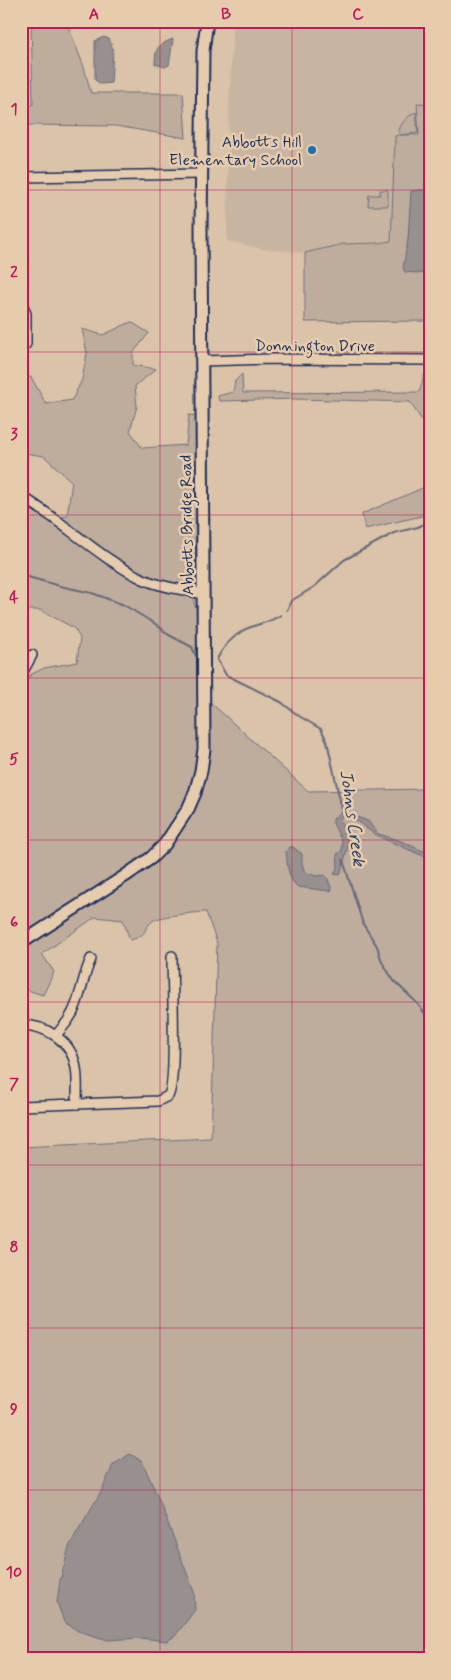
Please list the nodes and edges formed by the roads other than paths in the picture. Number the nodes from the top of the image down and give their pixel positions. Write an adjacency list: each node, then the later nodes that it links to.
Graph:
1 (207, 21): 2 (main road, Abbotts Bridge Road)
2 (202, 174): 3 (street); 7 (main road, Abbotts Bridge Road)
3 (21, 177)
4 (21, 300): 5 (street)
5 (26, 344)
6 (430, 360): 7 (street, Donnington Drive)
7 (201, 361): 9 (main road, Abbotts Bridge Road)
8 (21, 496): 9 (street)
9 (203, 594): 12 (main road, Abbotts Bridge Road)
10 (32, 655): 11 (street)
11 (21, 675)
12 (21, 943)
13 (172, 956): 17 (street)
14 (91, 959): 16 (street)
15 (21, 1025): 16 (street)
16 (56, 1035): 17 (street)
17 (77, 1104): 18 (street)
18 (21, 1106)

